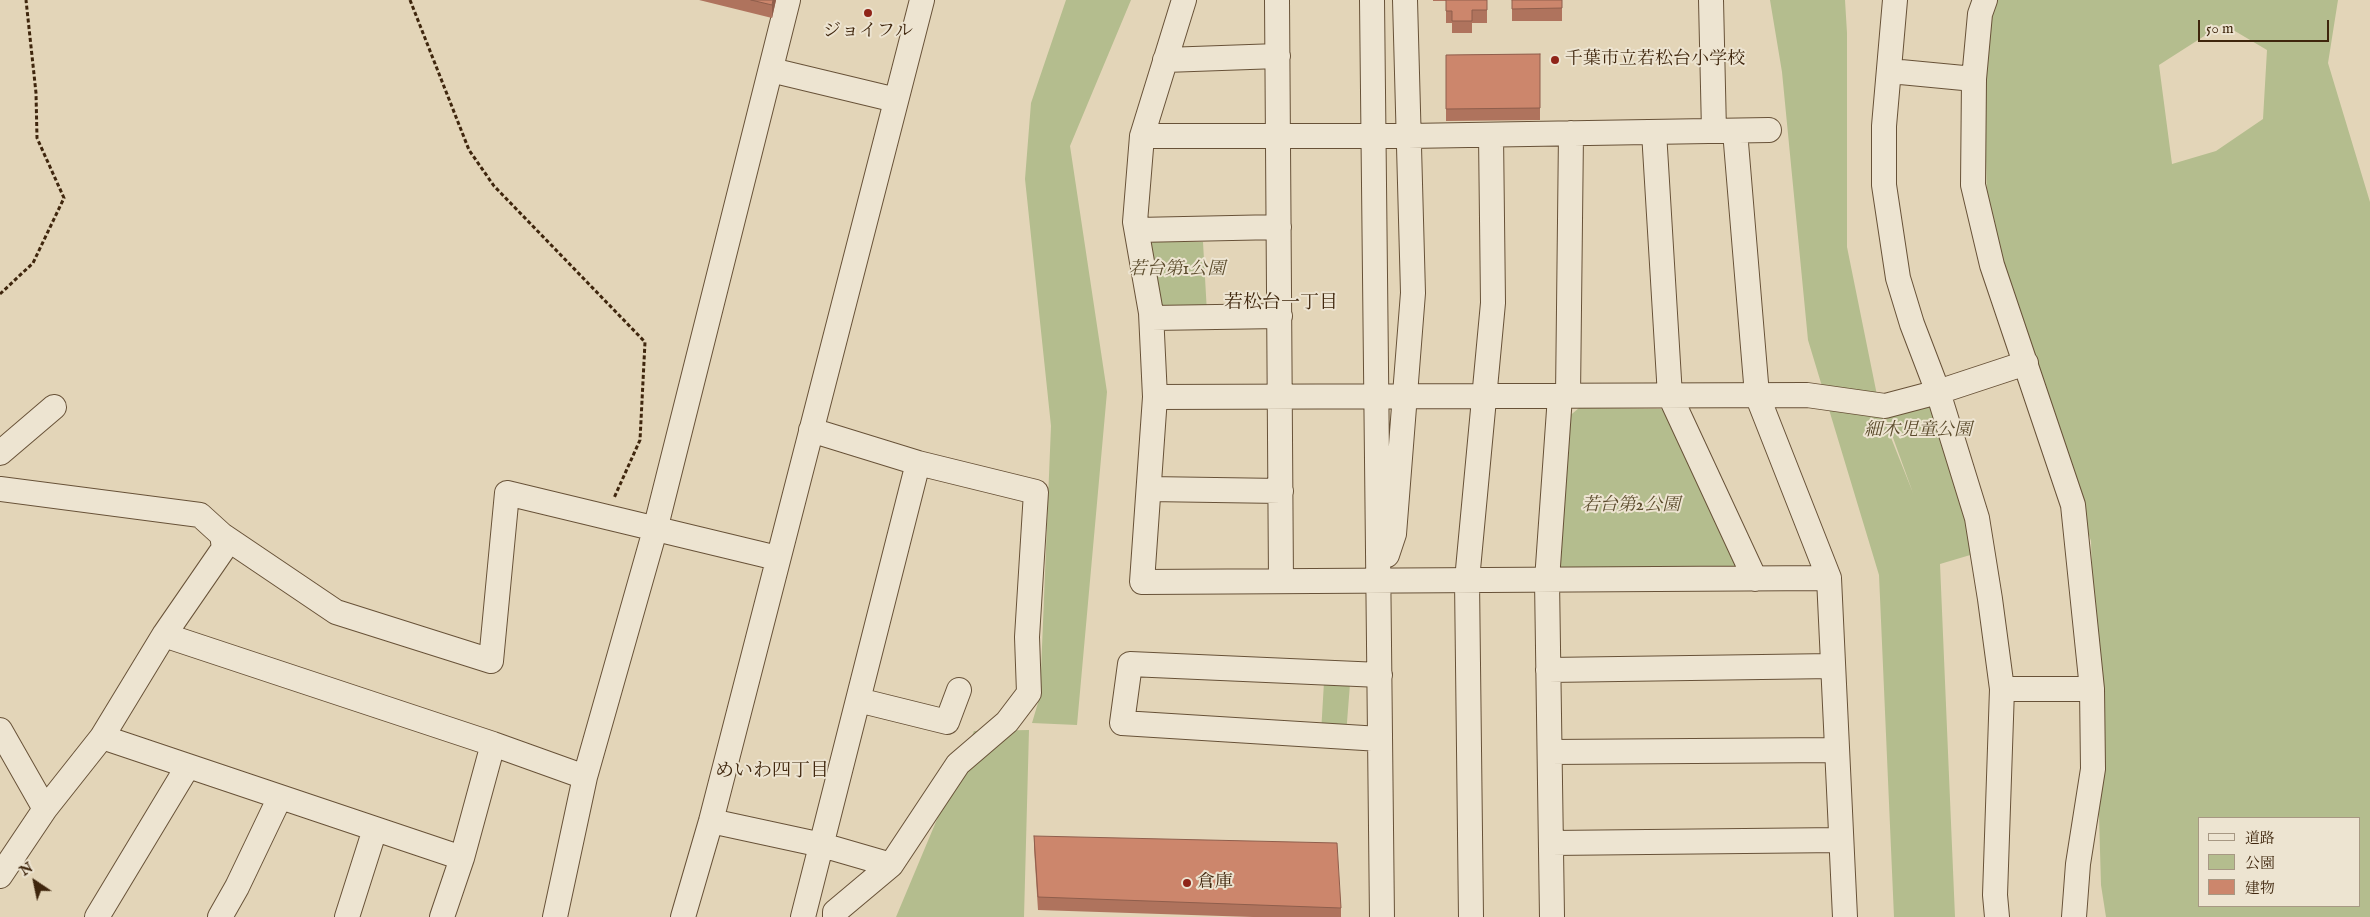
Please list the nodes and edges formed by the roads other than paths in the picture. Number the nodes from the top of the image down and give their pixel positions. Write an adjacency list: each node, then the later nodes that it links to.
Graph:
1 (788, 0): 12 (street)
2 (922, 0): 15 (street)
3 (1184, 0): 11 (street)
4 (1277, 0): 10 (street)
5 (1372, 0): 23 (street)
6 (1405, 0): 24 (street)
7 (1711, 0): 17 (street)
8 (1895, 0): 13 (street)
9 (1985, 0): 14 (street)
10 (1278, 56): 11 (street); 22 (street)
11 (1165, 60): 21 (street)
12 (771, 70): 15 (street); 46 (street)
13 (1890, 71): 14 (street); 30 (street)
14 (1974, 79): 29 (street)
15 (896, 100): 40 (street)
16 (1770, 130): 17 (street)
17 (1724, 131): 18 (street); 31 (street)
18 (1654, 132): 19 (street); 33 (street)
19 (1571, 133): 20 (street); 32 (street)
20 (1491, 135): 24 (street); 38 (street)
21 (1142, 136): 22 (street); 26 (street)
22 (1279, 136): 23 (street); 25 (street)
23 (1373, 136): 24 (street); 36 (street)
24 (1408, 136): 37 (street)
25 (1280, 227): 26 (street); 27 (street)
26 (1136, 230): 28 (street)
27 (1280, 316): 28 (street); 35 (street)
28 (1152, 318): 34 (street)
29 (2026, 363): 30 (street); 60 (street)
30 (1938, 392): 31 (street); 59 (street)
31 (1757, 395): 33 (street); 50 (street)
32 (1564, 396): 33 (street); 38 (street); 52 (street)
33 (1670, 396): 49 (street)
34 (1155, 397): 35 (street); 43 (street)
35 (1281, 397): 36 (street); 45 (street)
36 (1375, 397): 37 (street); 54 (street)
37 (1405, 397): 38 (street); 54 (street)
38 (1483, 397): 51 (street)
39 (54, 407): 41 (street)
40 (811, 430): 42 (street); 48 (street)
41 (0, 453)
42 (918, 463): 62 (street); 80 (street)
43 (1149, 488): 45 (street); 53 (street)
44 (0, 489): 47 (street)
45 (1281, 491): 53 (street)
46 (655, 530): 47 (street); 48 (street); 70 (street)
47 (222, 535): 55 (street)
48 (777, 558): 73 (street)
49 (1755, 578): 50 (street); 52 (street)
50 (1829, 578): 56 (street)
51 (1467, 580): 52 (street); 54 (street); 91 (street)
52 (1547, 580): 57 (street)
53 (1281, 581): 54 (street)
54 (1379, 581): 58 (street)
55 (164, 635): 64 (street); 66 (street)
56 (1833, 666): 57 (street); 67 (street)
57 (1548, 670): 68 (street)
58 (1380, 675): 65 (street); 65 (street)
59 (2002, 689): 60 (street); 94 (street)
60 (2092, 689): 95 (street)
61 (959, 690): 62 (street)
62 (858, 700): 77 (street)
63 (0, 730): 72 (street)
64 (102, 737): 69 (street); 72 (street)
65 (1380, 739): 90 (street)
66 (493, 744): 70 (street); 79 (street)
67 (1837, 750): 68 (street); 75 (street)
68 (1550, 752): 76 (street)
69 (188, 766): 71 (street); 82 (street)
70 (585, 777): 86 (street)
71 (280, 797): 74 (street); 83 (street)
72 (45, 810): 78 (street)
73 (710, 821): 77 (street); 87 (street)
74 (374, 829): 79 (street); 84 (street)
75 (1841, 840): 76 (street); 93 (street)
76 (1551, 843): 92 (street)
77 (822, 845): 80 (street); 88 (street)
78 (8, 846): 81 (street)
79 (462, 858): 85 (street)
80 (891, 865): 89 (street)
81 (0, 876)
82 (97, 917)
83 (220, 917)
84 (347, 917)
85 (442, 917)
86 (555, 917)
87 (683, 917)
88 (803, 917)
89 (835, 917)
90 (1382, 917)
91 (1471, 917)
92 (1552, 917)
93 (1845, 917)
94 (1997, 917)
95 (2074, 917)

